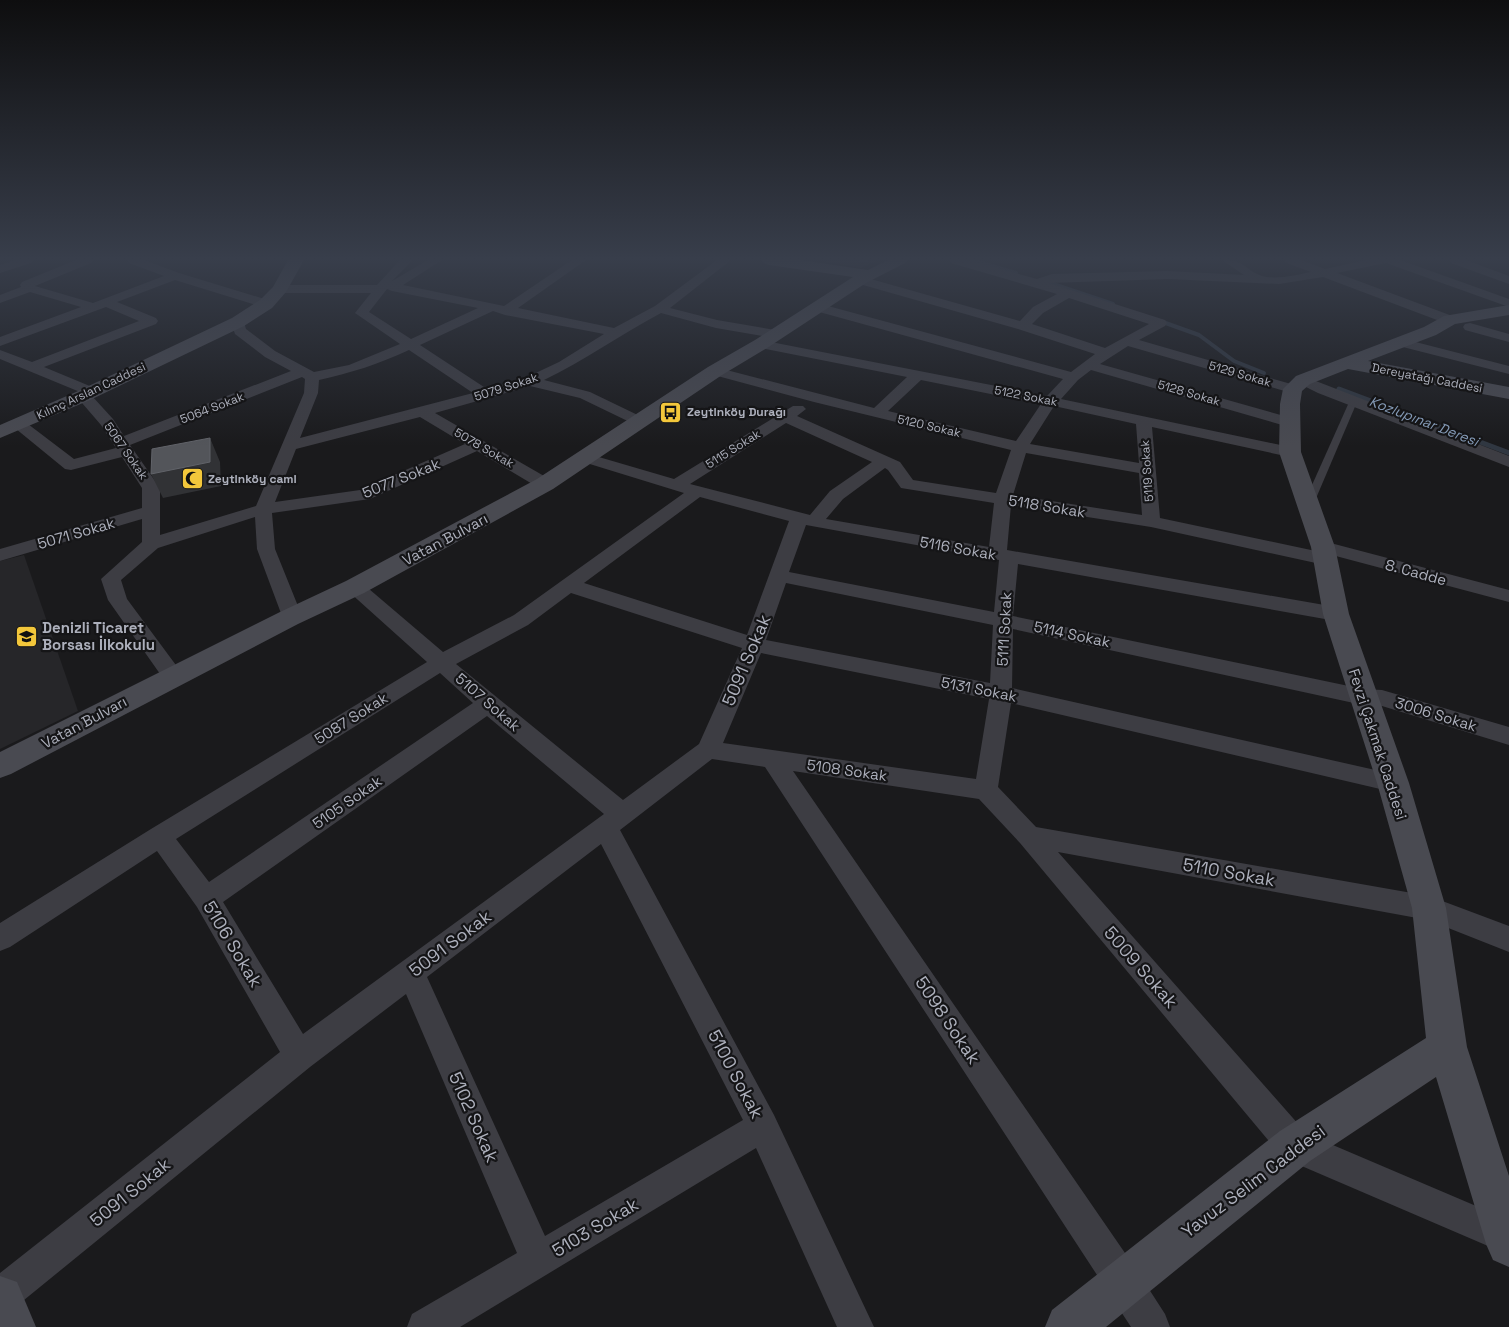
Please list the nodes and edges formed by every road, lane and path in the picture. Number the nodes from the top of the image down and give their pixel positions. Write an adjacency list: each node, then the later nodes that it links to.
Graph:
1 (53, 322): 23 (street)
2 (149, 322): 31 (street)
3 (238, 322): 34 (street); 40 (street, Kılınç Arslan Caddesi)
4 (374, 322): 26 (street)
5 (460, 322): 26 (street, 5064 Sokak)
6 (563, 322): 20 (street)
7 (635, 322): 20 (street, 5079 Sokak)
8 (708, 322): 22 (street, 5122 Sokak)
9 (794, 322): 22 (street, Vatan Bulvarı)
10 (871, 322): 36 (street)
11 (1011, 322): 18 (street)
12 (1028, 322): 18 (street)
13 (1157, 322): 24 (street, 5111 Sokak)
14 (1433, 322): 17 (street)
15 (1454, 322): 17 (street)
16 (1498, 322): 19 (street)
17 (1440, 325): 19 (street); 25 (street)
18 (1024, 326): 27 (street)
19 (1470, 327): 21 (street)
20 (616, 332): 37 (street, 5079 Sokak)
21 (1509, 338)
22 (768, 339): 33 (street, Vatan Bulvarı); 35 (street, 5122 Sokak)
23 (0, 342)
24 (1129, 342): 27 (street, 5111 Sokak); 38 (street, 5129 Sokak)
25 (1400, 342): 29 (street); 32 (street)
26 (410, 346): 34 (street, 5064 Sokak); 41 (street)
27 (1106, 353): 30 (street, 5111 Sokak)
28 (4, 359): 31 (street)
29 (1346, 363): 38 (street); 39 (street, Dereyatağı Caddesi)
30 (1088, 365): 36 (street, 5111 Sokak); 50 (street, 5128 Sokak)
31 (34, 366): 40 (street)
32 (1509, 370)
33 (715, 371): 42 (street, 5120 Sokak); 49 (street, Vatan Bulvarı)
34 (308, 375): 54 (street); 55 (street, 5064 Sokak)
35 (918, 375): 43 (street, 5122 Sokak); 46 (street)
36 (1073, 377): 43 (street, 5111 Sokak)
37 (530, 381): 41 (street, 5079 Sokak); 49 (street)
38 (1304, 381): 44 (street); 50 (street, Fevzi Çakmak Caddesi); 57 (street)
39 (1509, 393)
40 (87, 394): 51 (street, Kılınç Arslan Caddesi); 55 (street, 5067 Sokak)
41 (485, 394): 45 (street, 5079 Sokak)
42 (815, 398): 46 (street, 5120 Sokak); 47 (street, 5115 Sokak)
43 (1050, 401): 48 (street, 5122 Sokak); 56 (street, 5111 Sokak)
44 (1353, 402): 61 (street); 67 (lane)
45 (422, 412): 53 (street, 5078 Sokak); 54 (street, 5079 Sokak)
46 (877, 413): 56 (street, 5120 Sokak)
47 (785, 417): 60 (street, 5118 Sokak); 64 (street, 5115 Sokak)
48 (1144, 420): 58 (street, 5122 Sokak); 62 (street, 5119 Sokak)
49 (640, 422): 59 (street, Vatan Bulvarı)
50 (1290, 422): 58 (street, Fevzi Çakmak Caddesi)
51 (18, 424): 52 (street, Kılınç Arslan Caddesi); 55 (street, 5064 Sokak)
52 (0, 432)
53 (477, 445): 63 (street, 5078 Sokak); 68 (street, 5077 Sokak)
54 (288, 446): 68 (street)
55 (123, 447): 69 (street, 5067 Sokak)
56 (1020, 447): 62 (street, 5120 Sokak); 66 (street, 5111 Sokak)
57 (1509, 447)
58 (1290, 452): 67 (street, Fevzi Çakmak Caddesi)
59 (586, 458): 63 (street, Vatan Bulvarı); 64 (street, 5116 Sokak)
60 (884, 461): 66 (street, 5118 Sokak); 70 (street, 5091 Sokak)
61 (1509, 462)
62 (1146, 469): 71 (street, 5119 Sokak)
63 (546, 484): 78 (street, Vatan Bulvarı)
64 (676, 485): 65 (street, 5116 Sokak)
65 (697, 491): 70 (street, 5116 Sokak); 77 (street, 5087 Sokak)
66 (1003, 499): 71 (street, 5118 Sokak); 75 (street, 5111 Sokak)
67 (1308, 504): 73 (street, Fevzi Çakmak Caddesi)
68 (264, 509): 72 (street, 5077 Sokak); 81 (street)
69 (151, 511): 72 (street, 5067 Sokak); 74 (street, 5071 Sokak)
70 (807, 520): 75 (street, 5116 Sokak); 76 (street, 5091 Sokak)
71 (1151, 522): 73 (street, 5118 Sokak)
72 (151, 544): 85 (street)
73 (1324, 553): 79 (street, 8. Cadde); 80 (street, Fevzi Çakmak Caddesi)
74 (1, 554)
75 (1003, 556): 80 (street, 5116 Sokak); 82 (street, 5111 Sokak)
76 (780, 576): 82 (street, 5114 Sokak); 83 (street, 5091 Sokak)
77 (568, 585): 83 (street, 5131 Sokak); 84 (street, 5087 Sokak)
78 (355, 588): 81 (street, Vatan Bulvarı); 84 (street, 5107 Sokak)
79 (1509, 596)
80 (1336, 614): 87 (street, Fevzi Çakmak Caddesi)
81 (292, 616): 85 (street, Vatan Bulvarı)
82 (1003, 620): 86 (street, 5111 Sokak); 87 (street, 5114 Sokak)
83 (754, 645): 86 (street, 5131 Sokak); 90 (street, 5091 Sokak)
84 (442, 662): 88 (street, 5107 Sokak); 96 (street, 5087 Sokak)
85 (173, 676): 92 (street, Vatan Bulvarı)
86 (1002, 693): 93 (street, 5131 Sokak); 94 (street, 5111 Sokak)
87 (1363, 697): 89 (street, 3006 Sokak); 93 (street, Fevzi Çakmak Caddesi)
88 (488, 704): 95 (street, 5107 Sokak); 98 (street, 5105 Sokak)
89 (1509, 736)
90 (708, 750): 91 (street, 5108 Sokak); 95 (street, 5091 Sokak)
91 (772, 759): 94 (street, 5108 Sokak); 109 (street, 5098 Sokak)
92 (0, 766)
93 (1393, 783): 99 (street, Fevzi Çakmak Caddesi)
94 (986, 790): 97 (street, 5009 Sokak)
95 (614, 821): 102 (street, 5091 Sokak); 105 (street, 5100 Sokak)
96 (160, 836): 98 (street, 5106 Sokak); 100 (street, 5087 Sokak)
97 (1029, 836): 99 (street, 5110 Sokak); 106 (street, 5009 Sokak)
98 (206, 899): 104 (street, 5106 Sokak)
99 (1429, 908): 101 (street, 5110 Sokak); 103 (street, Fevzi Çakmak Caddesi)
100 (0, 938)
101 (1509, 939)
102 (411, 973): 104 (street, 5091 Sokak); 108 (street, 5102 Sokak)
103 (1447, 1047): 106 (street, Yavuz Selim Caddesi); 107 (street, Fevzi Çakmak Caddesi)
104 (299, 1056): 110 (street, 5091 Sokak)
105 (763, 1126): 108 (street, 5103 Sokak); 113 (street, 5100 Sokak)
106 (1294, 1146): 107 (street); 109 (street, Yavuz Selim Caddesi)
107 (1508, 1241)
108 (538, 1261): 112 (street, 5103 Sokak)
109 (1124, 1282): 114 (street, Yavuz Selim Caddesi); 115 (street, 5098 Sokak)
110 (0, 1298): 111 (street)
111 (12, 1327)
112 (425, 1327)
113 (856, 1327)
114 (1069, 1327)
115 (1152, 1327)

